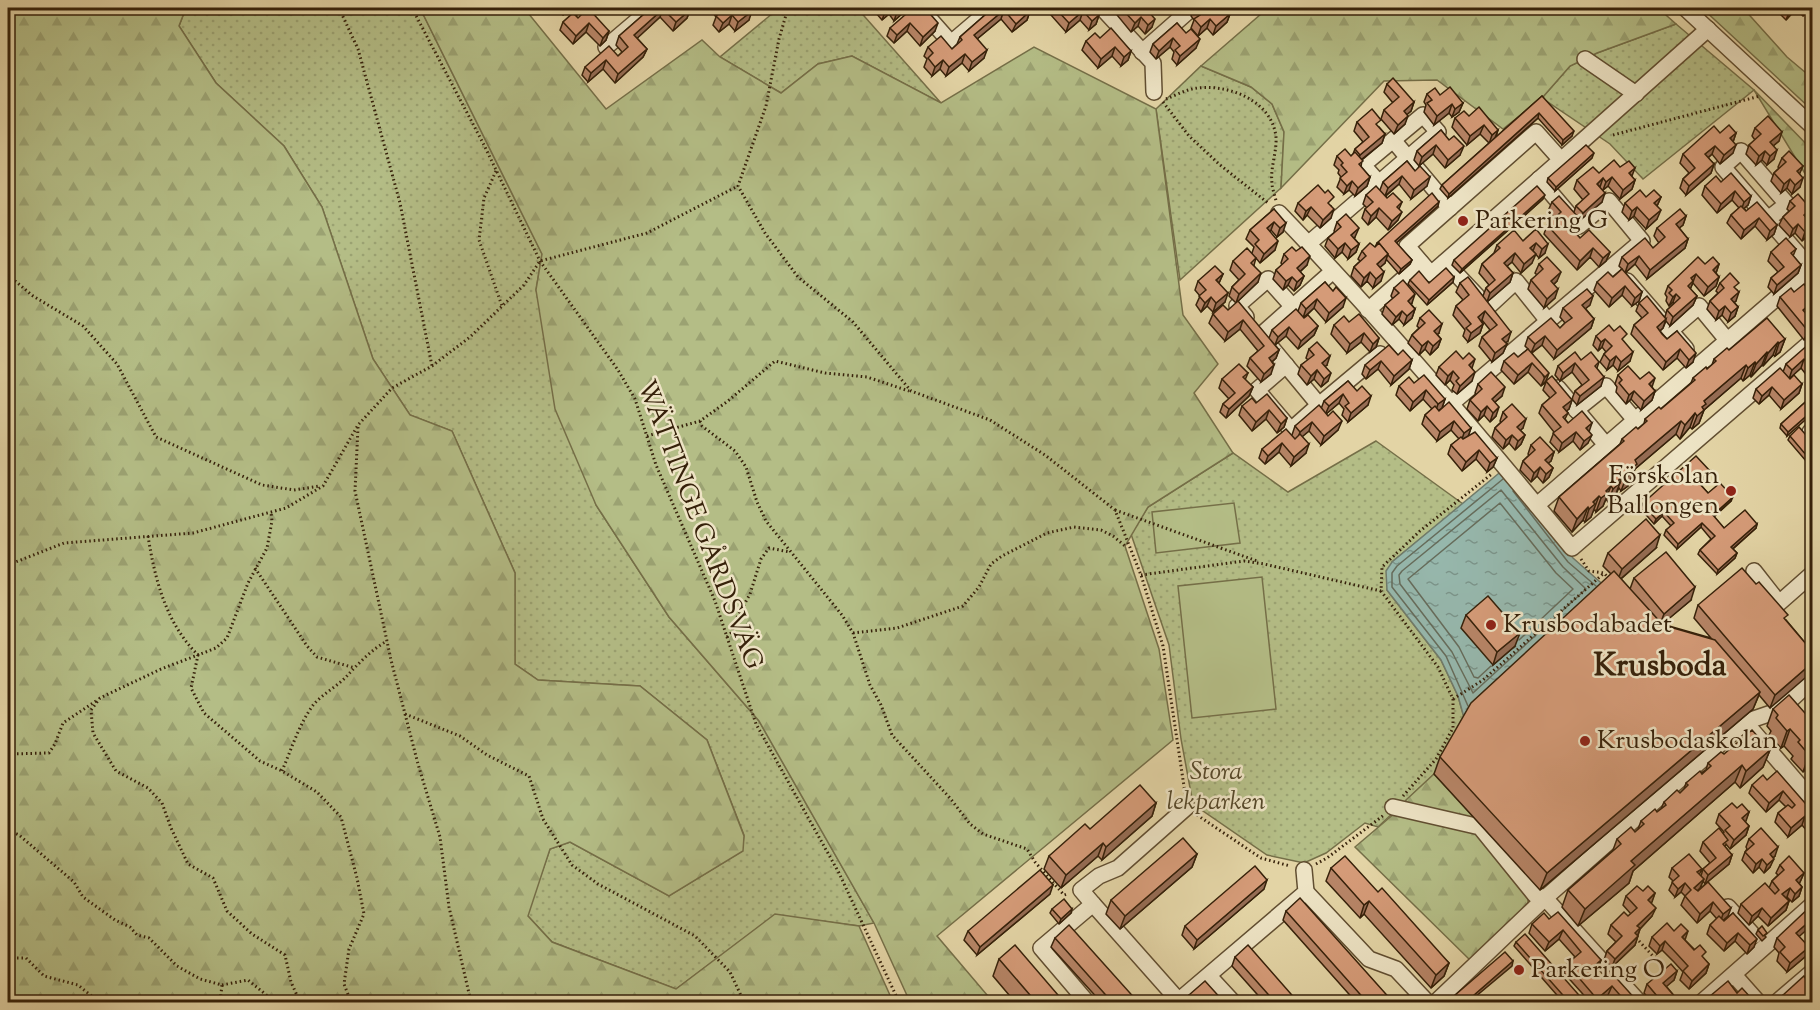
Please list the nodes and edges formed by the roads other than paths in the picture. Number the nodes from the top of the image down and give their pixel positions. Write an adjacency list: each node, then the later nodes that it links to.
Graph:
1 (652, 8): 8 (street)
2 (920, 8): 3 (street)
3 (992, 8)
4 (1102, 8): 9 (street)
5 (1192, 8): 9 (street)
6 (1685, 8): 7 (street)
7 (1708, 29): 12 (street); 13 (street)
8 (606, 47)
9 (1143, 52): 11 (street)
10 (1584, 59): 12 (street)
11 (1154, 92)
12 (1636, 94): 16 (street)
13 (1812, 126)
14 (1393, 140): 15 (street); 15 (street); 18 (street)
15 (1408, 158): 18 (street); 19 (street)
16 (1561, 159): 17 (street); 19 (street)
17 (1539, 179): 23 (street); 24 (street)
18 (1379, 183): 22 (street)
19 (1450, 208): 25 (street)
20 (1280, 213): 22 (street)
21 (1768, 219): 26 (street)
22 (1308, 244): 27 (street)
23 (1610, 261): 31 (street); 32 (street)
24 (1445, 262): 25 (street); 29 (street)
25 (1421, 263): 30 (street)
26 (1812, 269): 34 (street)
27 (1333, 271): 28 (street); 30 (street)
28 (1293, 307): 33 (street); 33 (street)
29 (1488, 307): 31 (street); 37 (street)
30 (1368, 310): 35 (street)
31 (1548, 321): 37 (street)
32 (1670, 331): 34 (street); 38 (street)
33 (1261, 335): 39 (street)
34 (1727, 340): 38 (street)
35 (1396, 341): 41 (street); 42 (street)
36 (1812, 341): 46 (street)
37 (1524, 349): 41 (street)
38 (1699, 364): 44 (street)
39 (1286, 365): 42 (street); 42 (street)
40 (1548, 378): 43 (street)
41 (1451, 404): 46 (street)
42 (1319, 405)
43 (1576, 410): 44 (street); 45 (street)
44 (1635, 420): 45 (street)
45 (1606, 445): 46 (street)
46 (1537, 505)
47 (1754, 571): 48 (street)
48 (1812, 574)
49 (1812, 680): 50 (street)
50 (1745, 722): 51 (street); 56 (street)
51 (1812, 800)
52 (1187, 807): 57 (street)
53 (1394, 807): 56 (street)
54 (1304, 870): 55 (street)
55 (1306, 892): 63 (street); 67 (street)
56 (1545, 898): 68 (street); 69 (street)
57 (1093, 904): 64 (street); 65 (street)
58 (1812, 905): 60 (street)
59 (1728, 907): 60 (street)
60 (1764, 947): 62 (street)
61 (1812, 972): 72 (street)
62 (1734, 975): 70 (street); 71 (street)
63 (1209, 976): 65 (street); 66 (street)
64 (1087, 1002)
65 (1178, 1002)
66 (1233, 1002)
67 (1427, 1002)
68 (1436, 1002)
69 (1639, 1002)
70 (1702, 1002)
71 (1758, 1002)
72 (1777, 1002)

